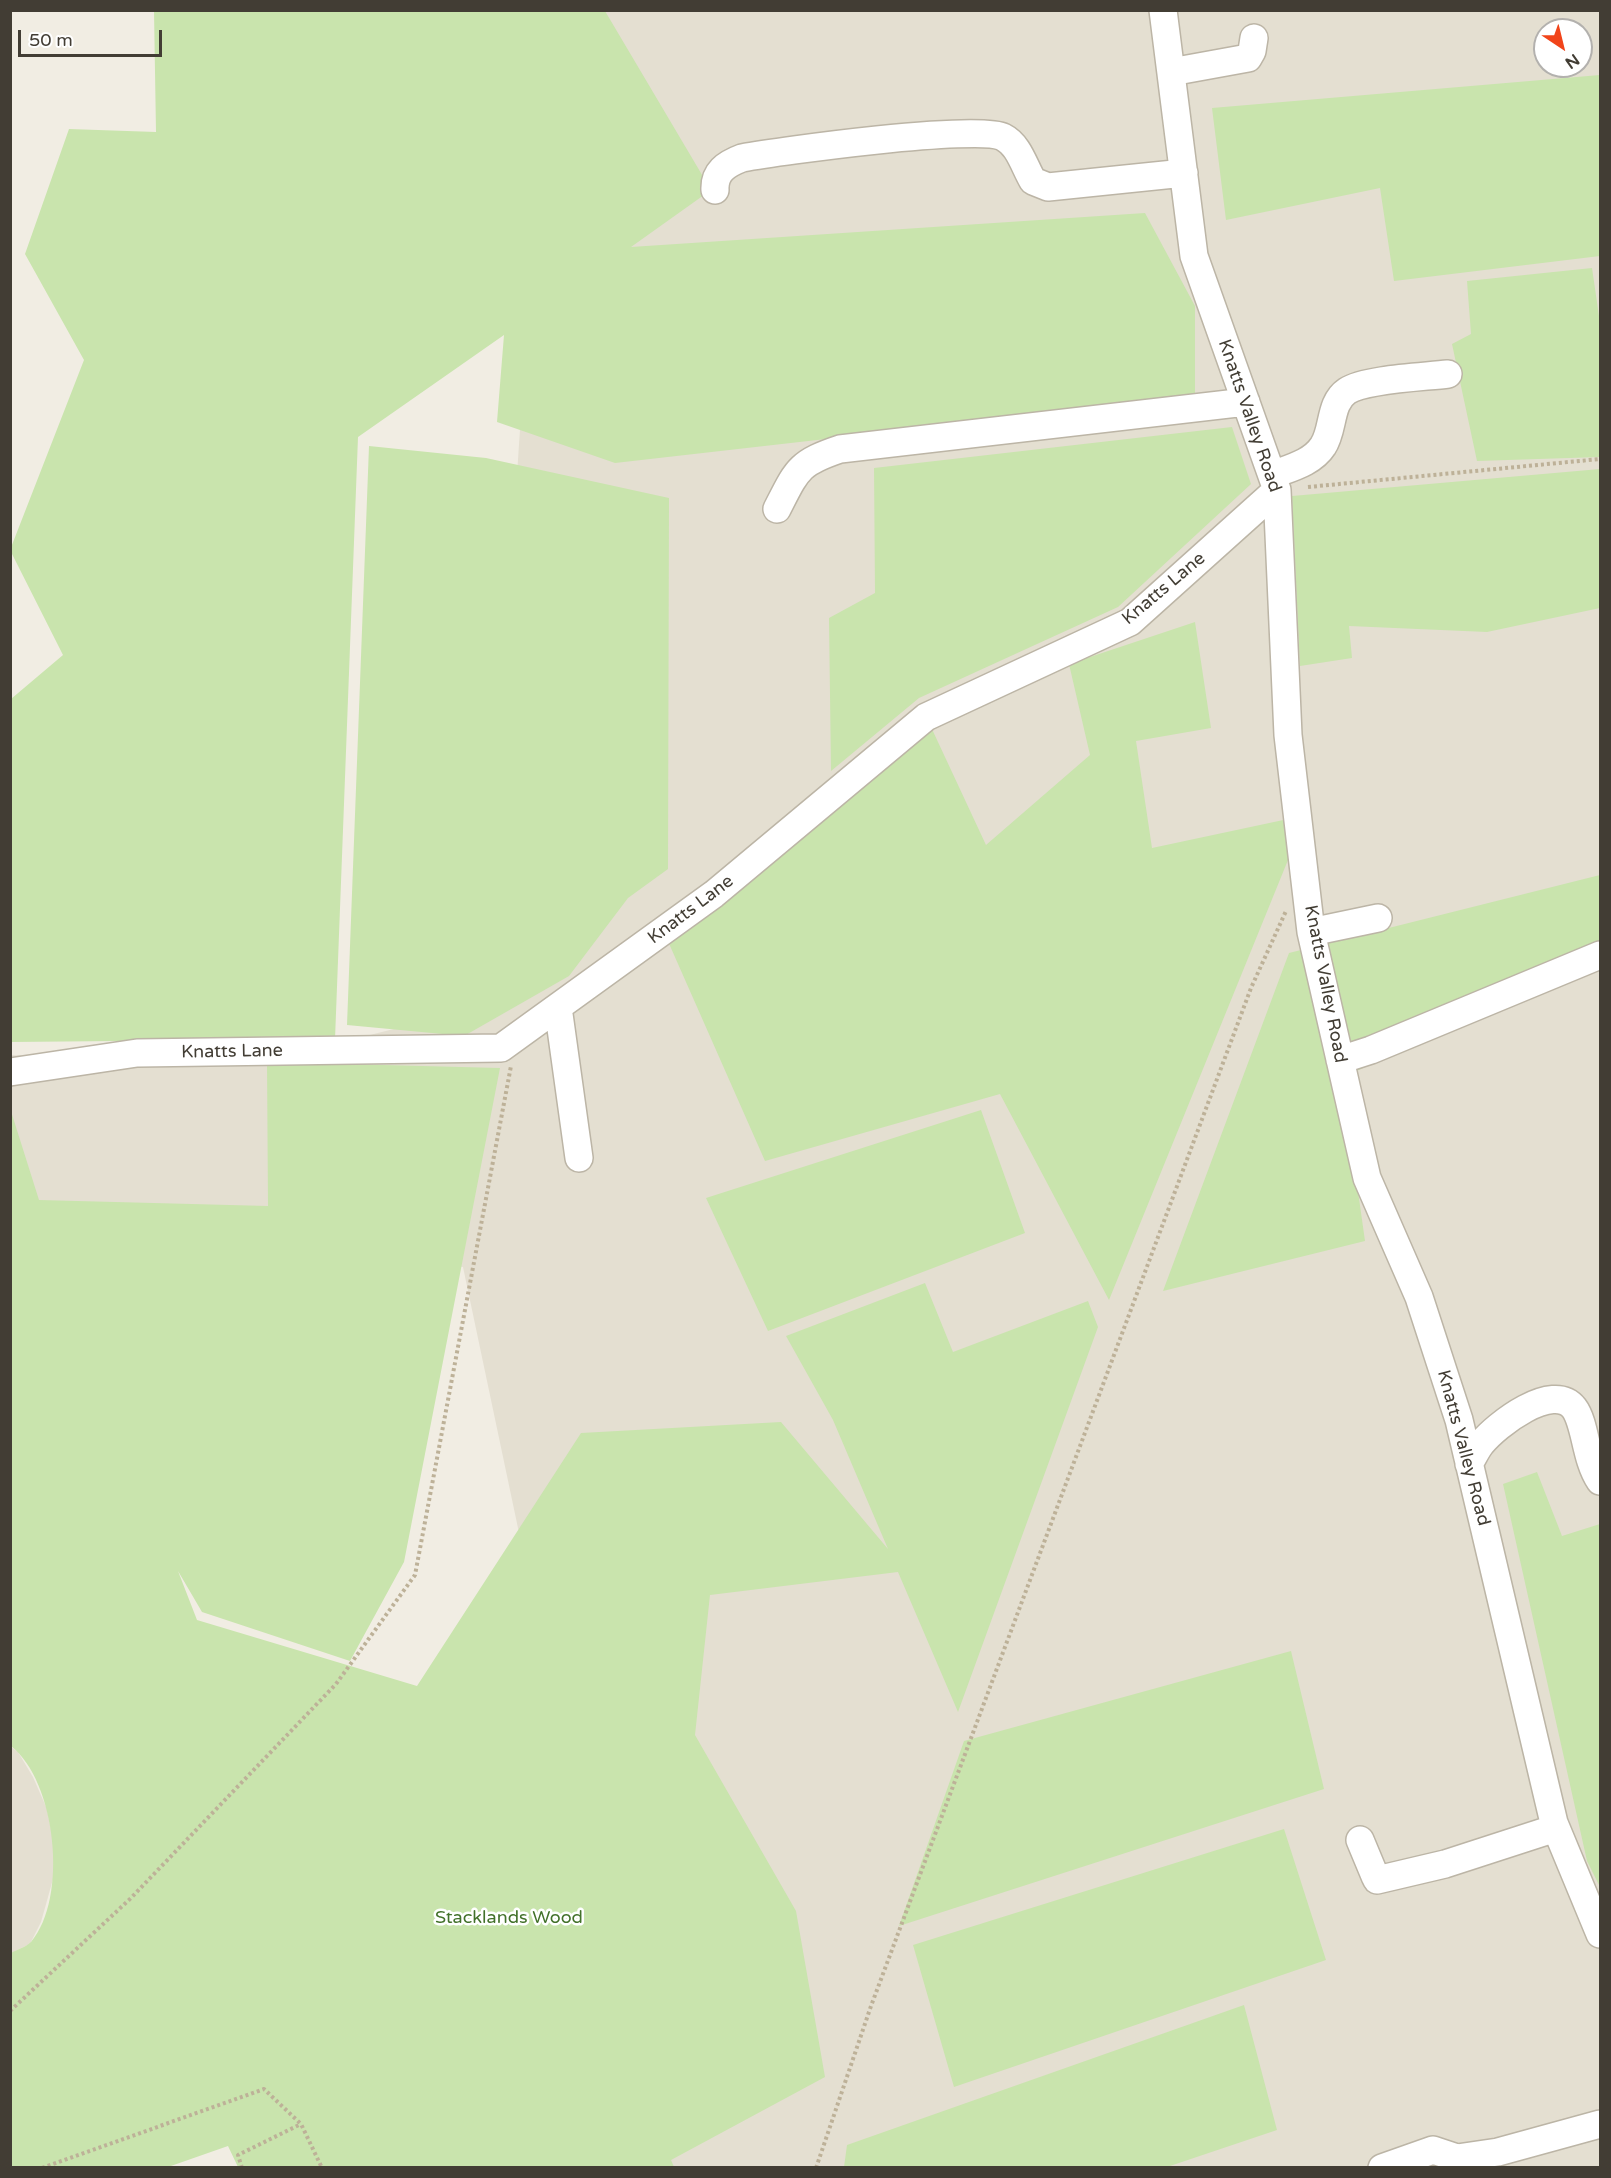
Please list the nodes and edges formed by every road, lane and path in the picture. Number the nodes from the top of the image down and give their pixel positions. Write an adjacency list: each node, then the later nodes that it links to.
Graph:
1 (1163, 10): 3 (street, Knatts Valley Road)
2 (1254, 38): 3 (street)
3 (1171, 72): 4 (street, Knatts Valley Road)
4 (1184, 173): 5 (street); 7 (street, Knatts Valley Road)
5 (715, 190)
6 (1448, 374): 9 (street)
7 (1246, 402): 9 (street, Knatts Valley Road); 10 (street)
8 (1600, 459): 9 (path)
9 (1274, 483): 13 (street, Knatts Valley Road); 15 (street, Knatts Lane)
10 (777, 509)
11 (1290, 904): 33 (path)
12 (1378, 918): 13 (street)
13 (1311, 932): 17 (street, Knatts Valley Road)
14 (1600, 955): 17 (street)
15 (558, 1007): 16 (street, Knatts Lane); 19 (street)
16 (517, 1036): 18 (street, Knatts Lane); 27 (path)
17 (1340, 1060): 20 (street, Knatts Valley Road)
18 (10, 1072)
19 (579, 1158)
20 (1469, 1464): 21 (street); 23 (street, Knatts Valley Road)
21 (1600, 1481)
22 (1498, 1827): 23 (street)
23 (1557, 1830): 24 (street); 25 (street); 26 (street, Knatts Valley Road)
24 (1360, 1840)
25 (1468, 1870)
26 (1600, 1934)
27 (10, 2012)
28 (302, 2124): 30 (path); 31 (path); 32 (path)
29 (1600, 2124): 34 (street)
30 (42, 2168)
31 (242, 2168)
32 (322, 2168)
33 (816, 2168)
34 (1382, 2168)

